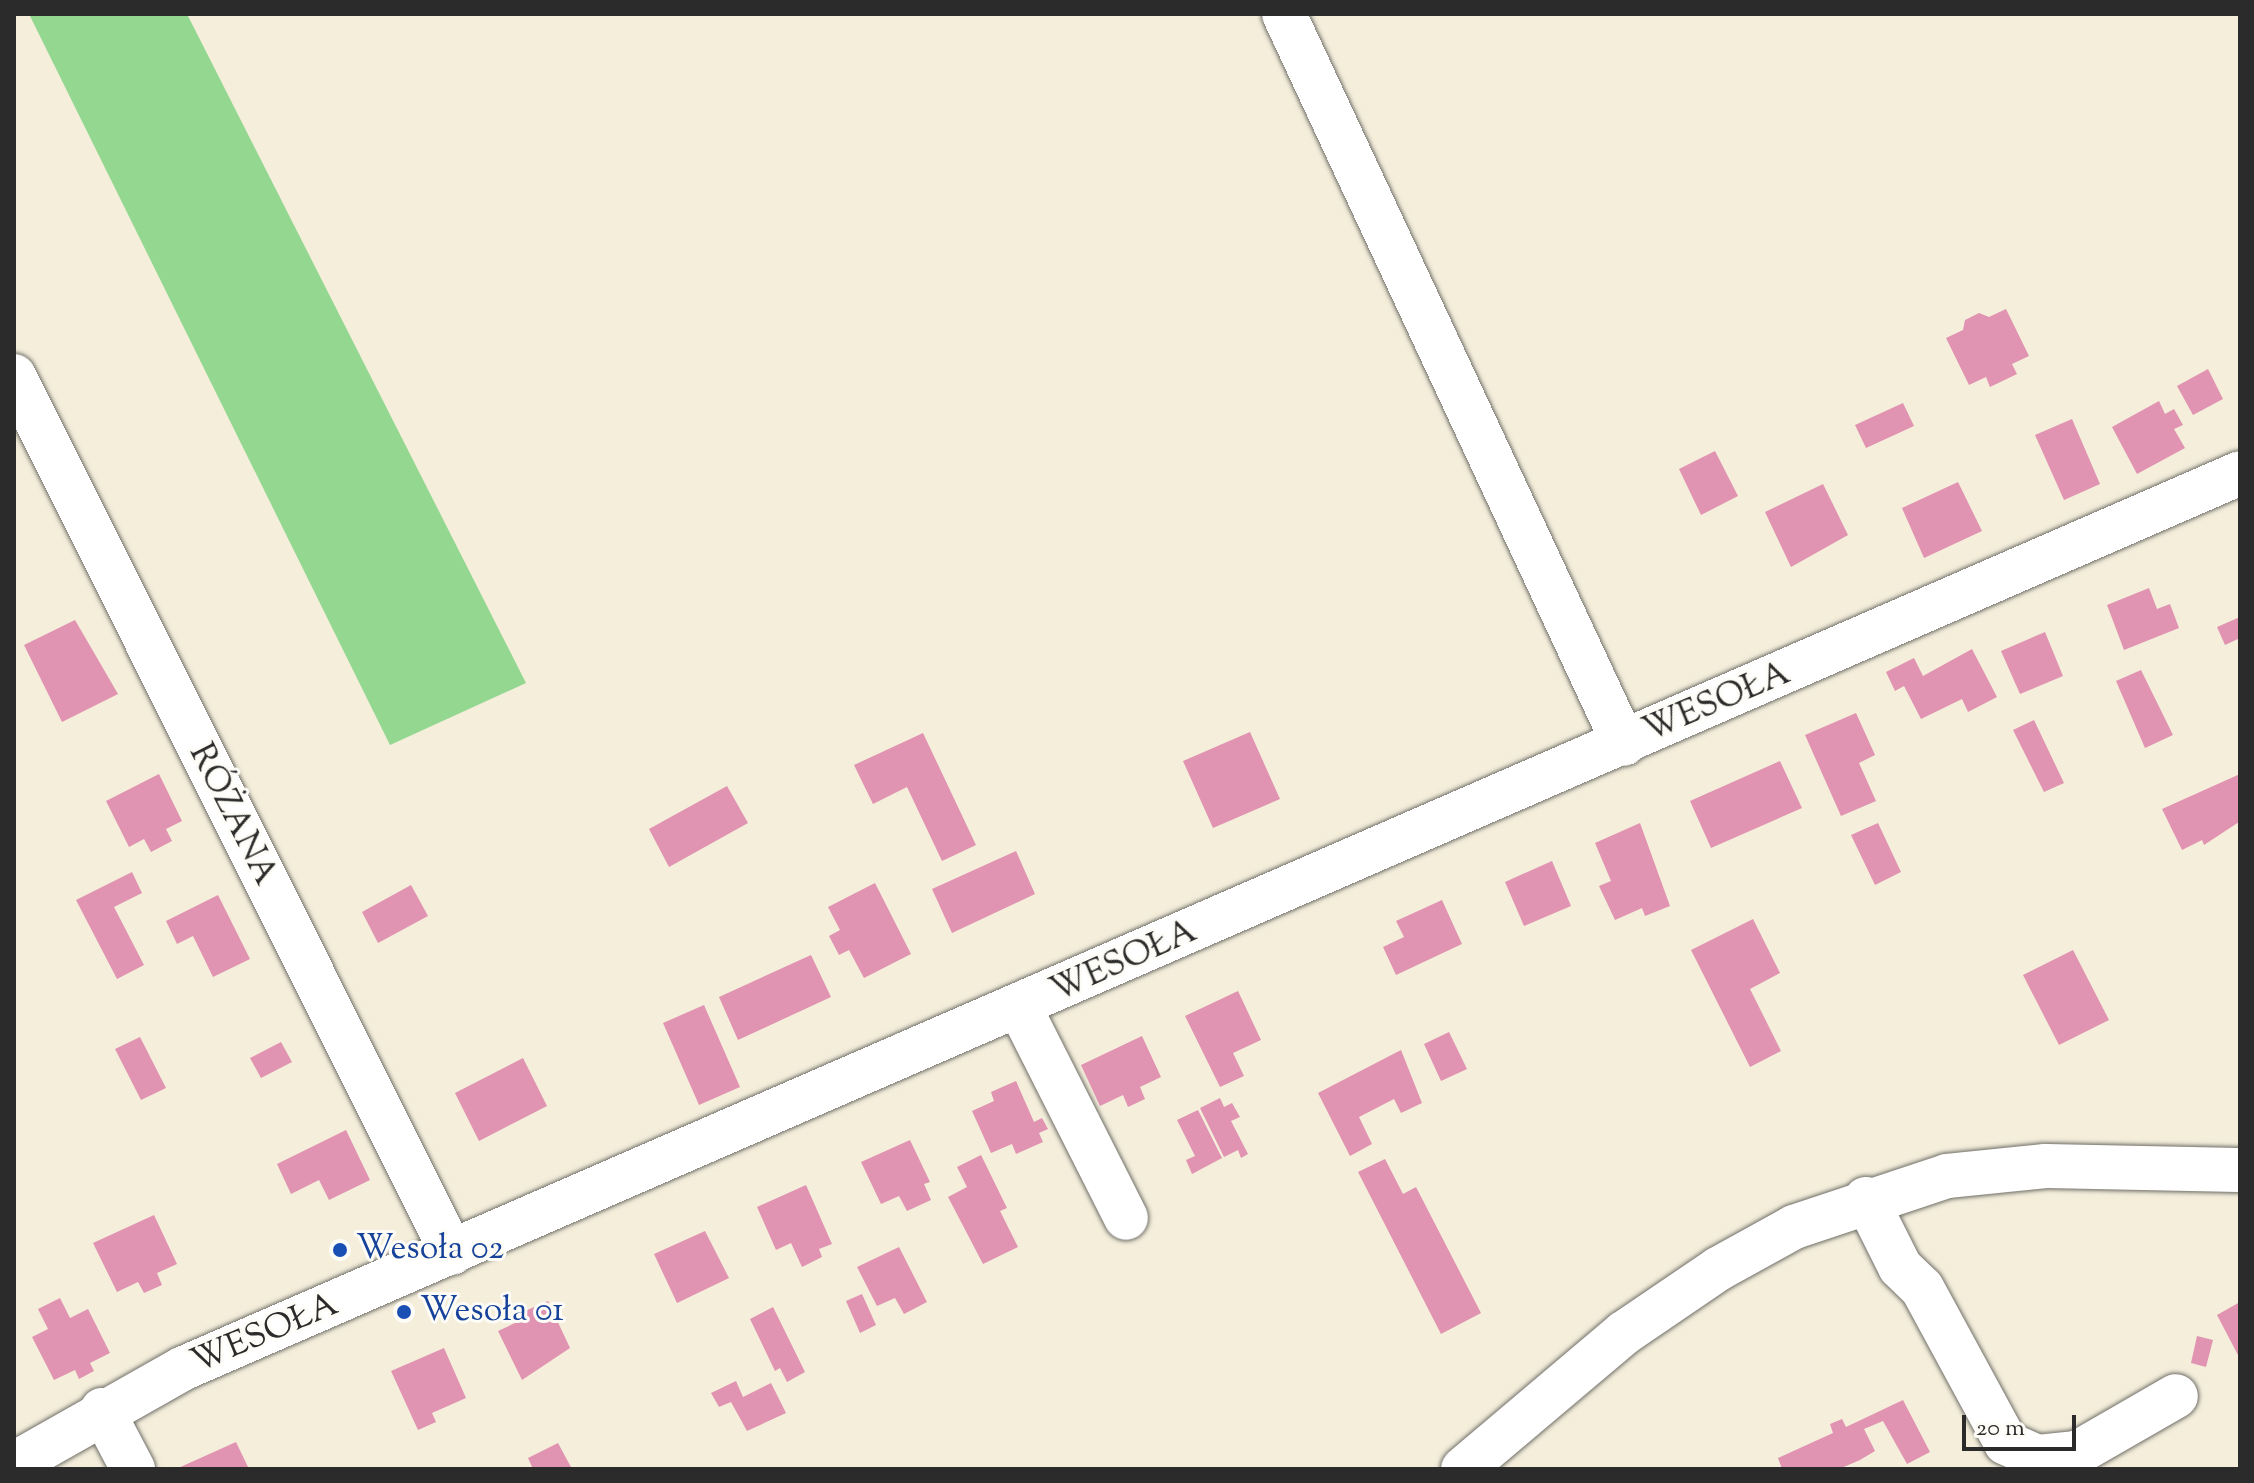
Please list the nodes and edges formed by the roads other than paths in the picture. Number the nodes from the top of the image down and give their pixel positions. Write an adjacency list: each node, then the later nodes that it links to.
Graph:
1 (1284, 14): 4 (street)
2 (14, 376): 9 (street, RÓŻANA)
3 (2240, 473): 4 (street, WESOŁA)
4 (1624, 744): 5 (street, WESOŁA)
5 (1020, 1008): 8 (street); 9 (street, WESOŁA)
6 (2240, 1170): 7 (street)
7 (1866, 1199): 12 (street); 15 (street)
8 (1126, 1218)
9 (452, 1253): 11 (street, WESOŁA)
10 (2176, 1396): 12 (street)
11 (102, 1410): 13 (street, WESOŁA); 14 (street)
12 (2081, 1461)
13 (14, 1464)
14 (133, 1469)
15 (1463, 1469)

